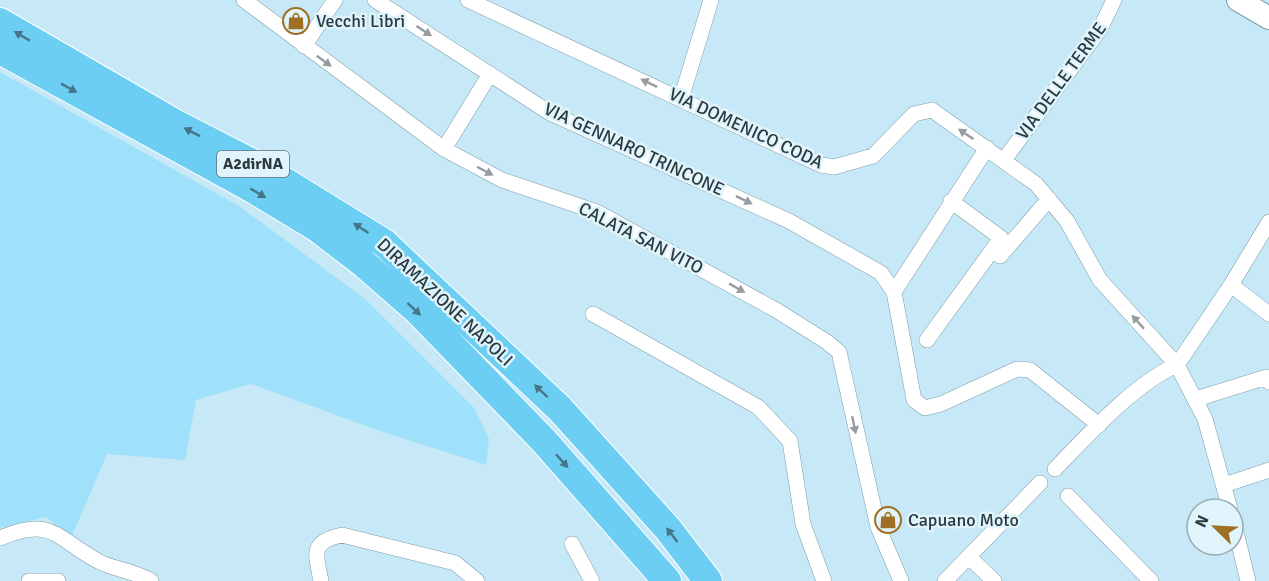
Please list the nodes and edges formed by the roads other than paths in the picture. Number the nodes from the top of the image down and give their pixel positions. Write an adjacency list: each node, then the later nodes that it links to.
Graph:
1 (244, 0): 10 (street, CALATA SAN VITO)
2 (335, 0): 10 (street)
3 (375, 0): 12 (street, VIA GENNARO TRINCONE, one-way to 12)
4 (468, 0): 13 (street, VIA DOMENICO CODA, one-way to 4)
5 (711, 0): 13 (street)
6 (1114, 0): 16 (street, VIA DELLE TERME)
7 (1238, 0): 8 (main road)
8 (1269, 18)
9 (0, 22): 47 (highway, DIRAMAZIONE NAPOLI / A2dirNA, one-way to 9)
10 (304, 46): 15 (street, CALATA SAN VITO, one-way to 15)
11 (0, 50): 46 (highway, DIRAMAZIONE NAPOLI / A2dirNA, one-way to 46)
12 (490, 74): 15 (street); 21 (street, VIA GENNARO TRINCONE, one-way to 21)
13 (681, 99): 14 (street, VIA DOMENICO CODA, one-way to 13)
14 (987, 148): 16 (street, VIA DOMENICO CODA); 18 (street)
15 (444, 149): 49 (street, CALATA SAN VITO, one-way to 49)
16 (1004, 160): 17 (street, VIA DOMENICO CODA)
17 (1049, 199): 24 (street); 26 (street, VIA DOMENICO CODA, one-way to 17)
18 (951, 201): 21 (street); 25 (street)
19 (1269, 222): 20 (street)
20 (1232, 285): 23 (street); 26 (street)
21 (894, 292): 29 (street)
22 (593, 314): 48 (street)
23 (1269, 314)
24 (944, 333)
25 (927, 340)
26 (1177, 365): 28 (street, VIA DOMENICO CODA); 29 (street)
27 (1269, 382): 28 (street)
28 (1197, 399): 33 (street, VIA DOMENICO CODA)
29 (1099, 425): 30 (street)
30 (1054, 469)
31 (1269, 470): 33 (street)
32 (1040, 483): 38 (street)
33 (1224, 484): 35 (street, VIA DOMENICO CODA)
34 (1068, 496): 52 (street)
35 (1227, 497)
36 (0, 538): 42 (street)
37 (572, 544): 45 (street)
38 (969, 556): 50 (street); 51 (street)
39 (1242, 557): 53 (street)
40 (29, 581): 41 (street)
41 (58, 581)
42 (151, 581)
43 (321, 581): 44 (street)
44 (477, 581)
45 (592, 581)
46 (667, 581)
47 (708, 581)
48 (824, 581)
49 (901, 581)
50 (945, 581)
51 (994, 581)
52 (1151, 581)
53 (1248, 581)

